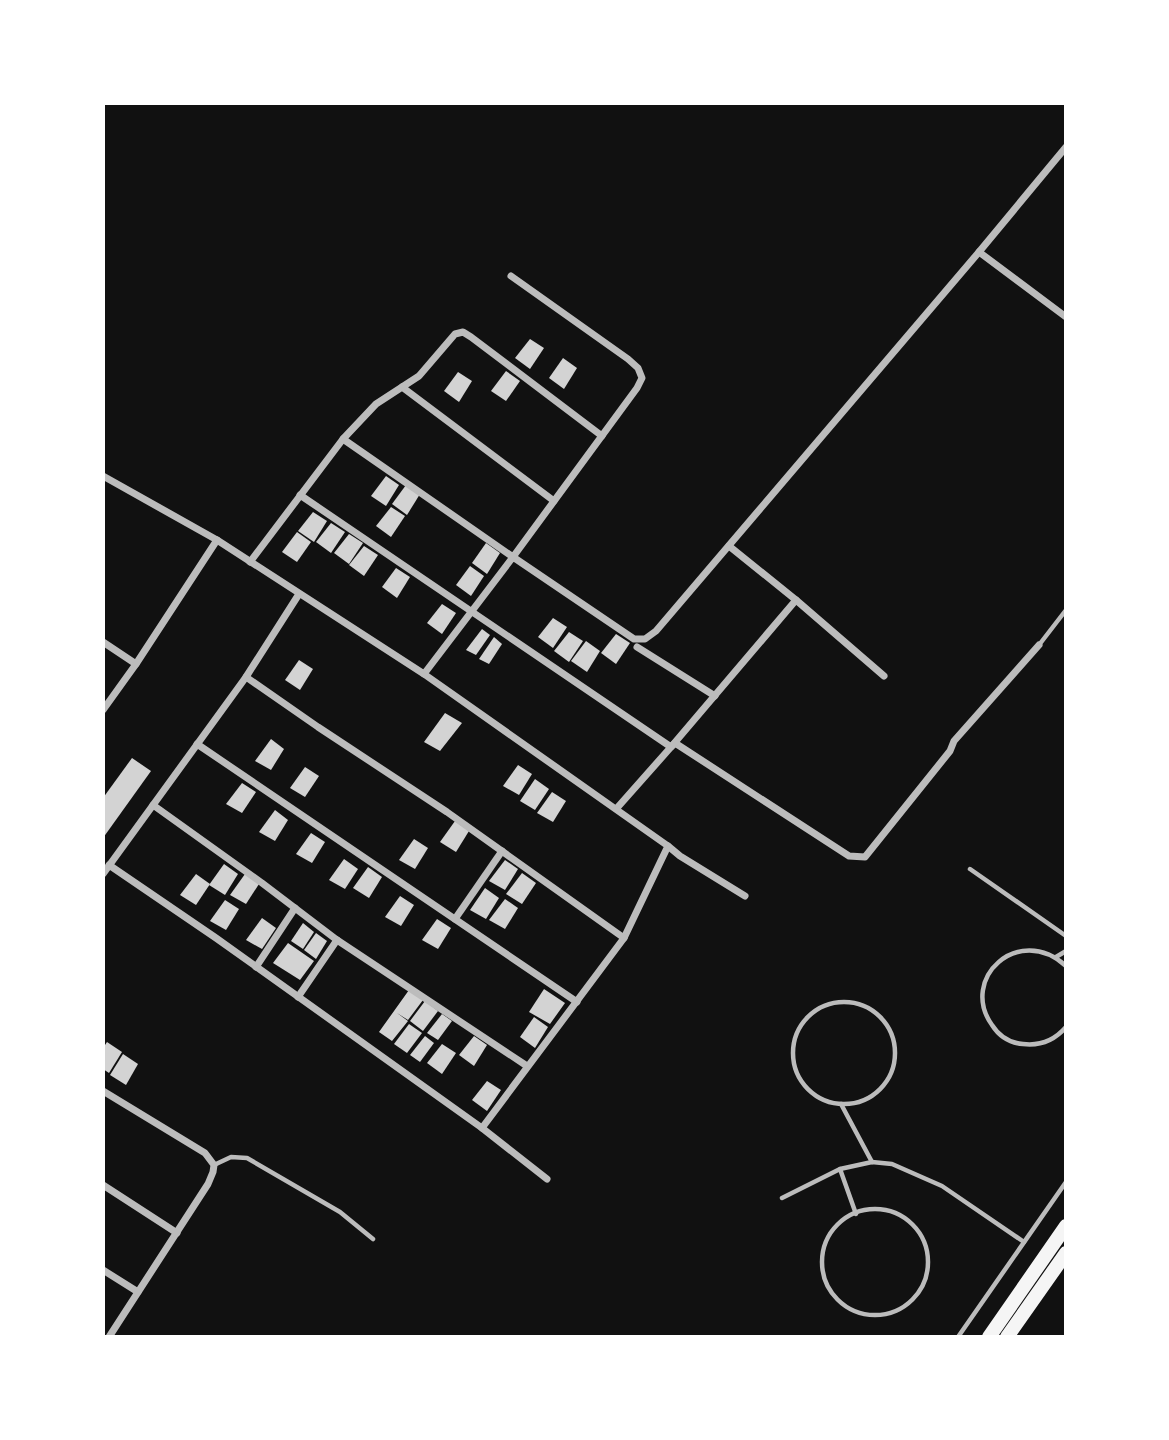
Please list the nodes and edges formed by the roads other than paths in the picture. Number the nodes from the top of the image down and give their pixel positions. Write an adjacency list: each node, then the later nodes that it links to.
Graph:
1 (1066, 147): 2 (street)
2 (979, 252): 4 (street); 12 (street)
3 (511, 276): 6 (street)
4 (1066, 317)
5 (402, 387): 6 (street); 7 (street); 10 (street)
6 (602, 436): 10 (street)
7 (343, 439): 9 (street); 13 (street)
8 (103, 476): 11 (street)
9 (300, 495): 14 (street); 18 (street)
10 (554, 501): 13 (street)
11 (217, 540): 14 (street); 22 (street)
12 (729, 546): 13 (street); 16 (street)
13 (513, 557): 18 (street)
14 (250, 562): 15 (street)
15 (299, 594): 23 (street); 25 (street)
16 (796, 600): 24 (street); 26 (street)
17 (1066, 610): 20 (lane)
18 (472, 611): 23 (street); 29 (street)
19 (103, 642): 22 (street)
20 (1039, 645): 29 (street)
21 (637, 647): 26 (street)
22 (136, 664): 27 (street)
23 (425, 674): 31 (street)
24 (884, 676)
25 (246, 677): 28 (street); 33 (street)
26 (715, 696): 29 (street)
27 (103, 710)
28 (197, 744): 30 (street); 39 (street)
29 (671, 747): 31 (street)
30 (153, 805): 34 (street); 38 (street)
31 (617, 808): 32 (street)
32 (668, 846): 37 (street); 41 (street)
33 (502, 851): 39 (street); 41 (street)
34 (109, 865): 36 (street); 45 (street)
35 (970, 869): 40 (lane)
36 (103, 874)
37 (745, 896)
38 (295, 908): 42 (street); 45 (street)
39 (455, 919): 48 (street)
40 (1066, 936)
41 (624, 938): 48 (street)
42 (337, 940): 47 (street); 50 (street)
43 (1066, 951): 44 (lane)
44 (1056, 957): 46 (lane); 49 (lane)
45 (256, 967): 47 (street)
46 (1066, 967)
47 (298, 997): 53 (street)
48 (577, 1002): 50 (street)
49 (1066, 1027)
50 (527, 1066): 53 (street)
51 (104, 1093): 55 (street)
52 (841, 1103): 52 (lane); 54 (lane)
53 (482, 1128): 57 (street)
54 (872, 1162): 56 (lane); 65 (lane)
55 (214, 1165): 63 (street); 64 (lane)
56 (840, 1169): 60 (lane); 61 (lane)
57 (547, 1179)
58 (1066, 1182): 65 (lane)
59 (103, 1185): 63 (street)
60 (782, 1198)
61 (856, 1214): 61 (lane)
62 (1066, 1226): 71 (highway)
63 (177, 1233): 68 (street)
64 (373, 1239)
65 (1024, 1242): 70 (lane)
66 (1066, 1253): 72 (highway)
67 (103, 1270): 68 (street)
68 (138, 1292): 69 (street)
69 (109, 1337)
70 (958, 1337)
71 (989, 1337)
72 (1007, 1337)

